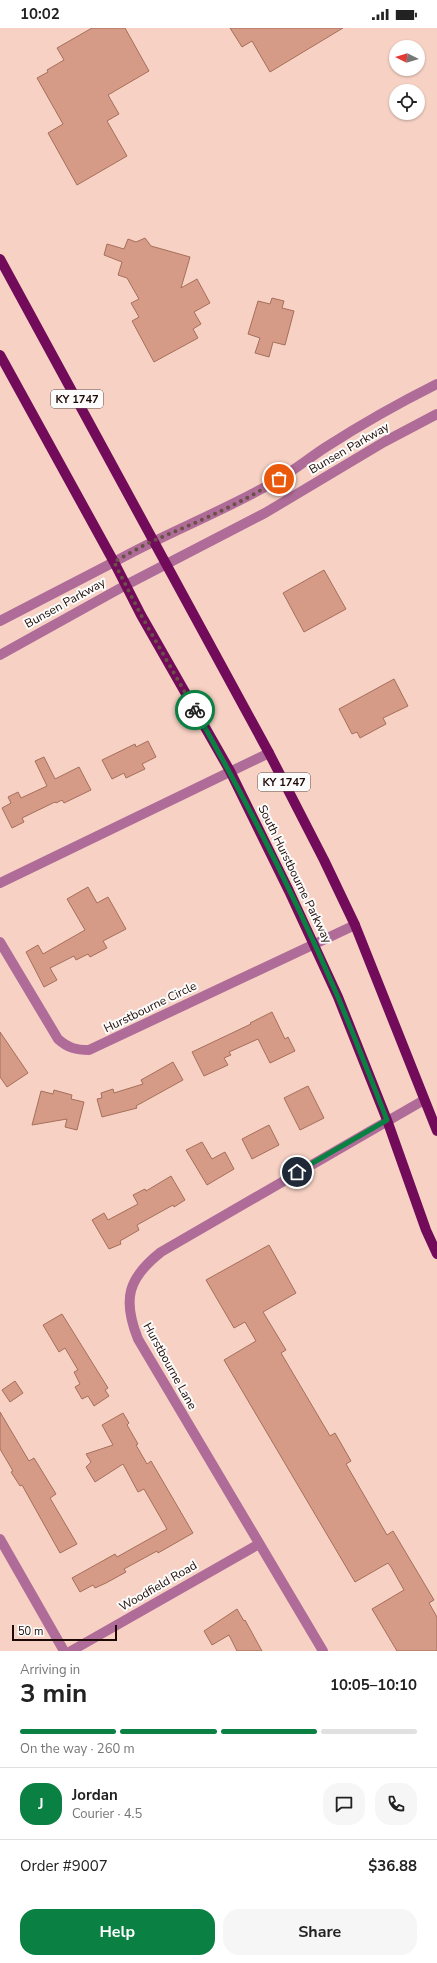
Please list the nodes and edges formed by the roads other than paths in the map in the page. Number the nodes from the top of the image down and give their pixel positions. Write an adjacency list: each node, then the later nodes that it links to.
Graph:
1 (0, 259): 5 (main road, KY 1747)
2 (0, 355): 6 (main road, South Hurstbourne Parkway / KY 1747)
3 (437, 384): 5 (street, Bunsen Parkway)
4 (437, 414): 7 (street, Bunsen Parkway)
5 (154, 540): 6 (street, Bunsen Parkway); 7 (main road, KY 1747)
6 (114, 562): 8 (main road, South Hurstbourne Parkway / KY 1747); 9 (street, Bunsen Parkway)
7 (166, 564): 8 (street, Bunsen Parkway); 11 (main road, KY 1747)
8 (126, 585): 10 (street, Bunsen Parkway); 12 (main road, South Hurstbourne Parkway / KY 1747)
9 (0, 621)
10 (0, 655)
11 (269, 753): 12 (street); 14 (main road, KY 1747)
12 (230, 771): 13 (street); 16 (main road, South Hurstbourne Parkway / KY 1747)
13 (0, 883)
14 (355, 925): 16 (street, Hurstbourne Circle); 17 (main road, KY 1747)
15 (0, 942): 16 (street, Hurstbourne Circle)
16 (314, 944): 18 (main road, South Hurstbourne Parkway / KY 1747)
17 (424, 1100): 18 (street, Hurstbourne Lane); 19 (main road, KY 1747)
18 (387, 1120): 20 (main road, South Hurstbourne Parkway / KY 1747); 22 (street, Hurstbourne Lane)
19 (437, 1131)
20 (437, 1254)
21 (0, 1539): 23 (street)
22 (259, 1544): 24 (street, Woodfield Road); 25 (street, Hurstbourne Lane)
23 (64, 1651)
24 (71, 1651)
25 (323, 1651)

